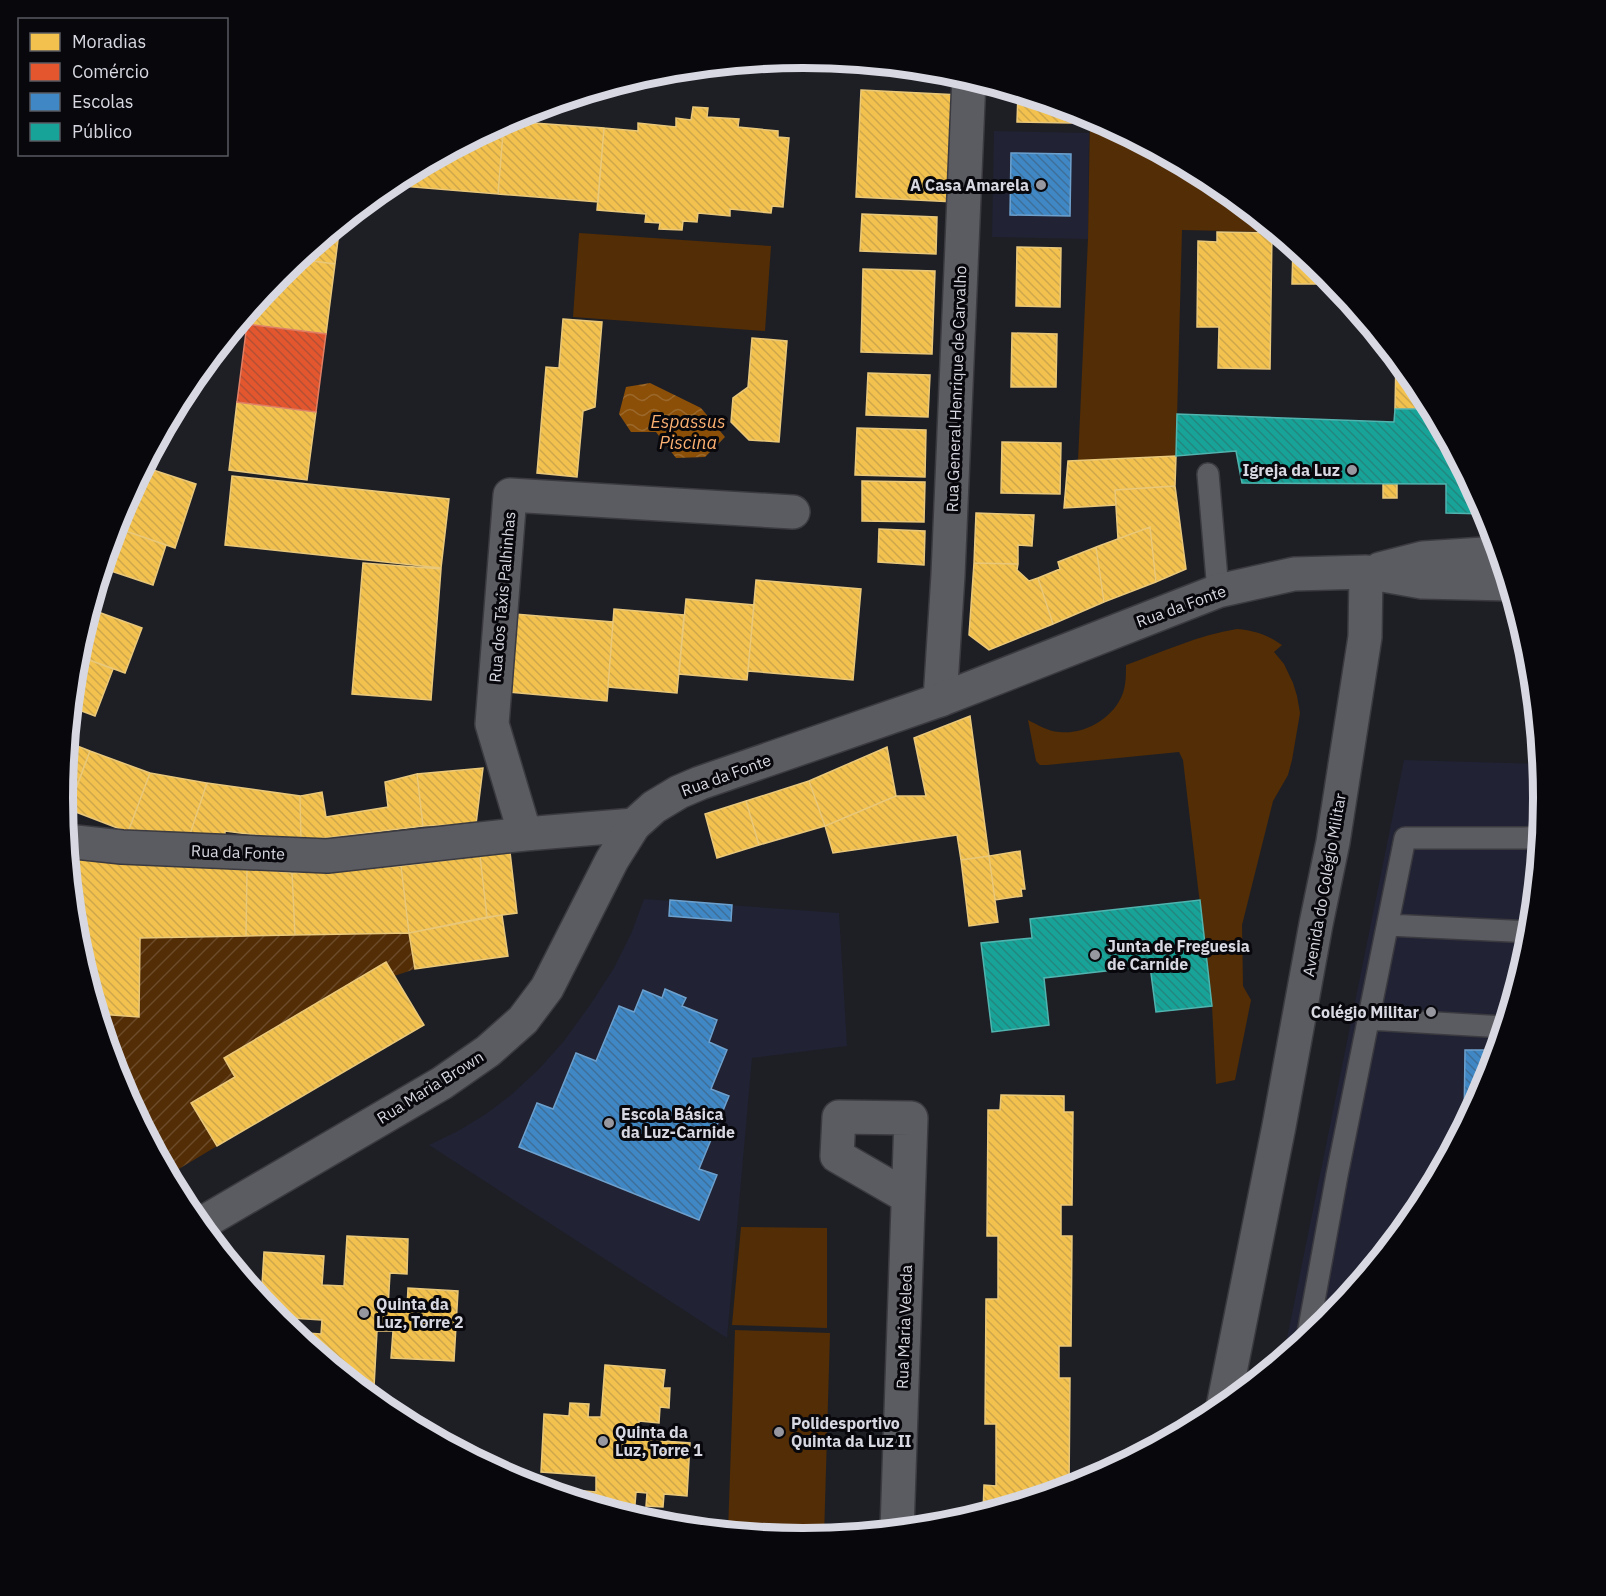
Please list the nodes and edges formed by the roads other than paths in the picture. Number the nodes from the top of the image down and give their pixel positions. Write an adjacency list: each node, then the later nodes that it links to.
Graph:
1 (969, 87): 8 (street, Rua General Henrique de Carvalho)
2 (1208, 474): 7 (lane)
3 (793, 512): 10 (street, Rua dos Táxis Palhinhas)
4 (1491, 553): 5 (street, Rua da Fonte)
5 (1366, 572): 6 (street, Rua da Fonte); 7 (street, Rua da Fonte); 20 (street, Avenida do Colégio Militar)
6 (1501, 584)
7 (1218, 591): 8 (street, Rua da Fonte)
8 (940, 700): 9 (street, Rua da Fonte)
9 (634, 825): 10 (street, Rua da Fonte); 18 (street, Rua Maria Brown)
10 (525, 834): 12 (street, Rua da Fonte)
11 (1532, 838): 13 (lane)
12 (74, 842)
13 (1388, 925): 14 (lane); 15 (lane)
14 (1521, 931)
15 (1369, 1019): 16 (lane); 19 (lane)
16 (1497, 1027)
17 (908, 1197): 21 (street, Rua Maria Veleda)
18 (207, 1220)
19 (1310, 1324)
20 (1226, 1393)
21 (897, 1522)

